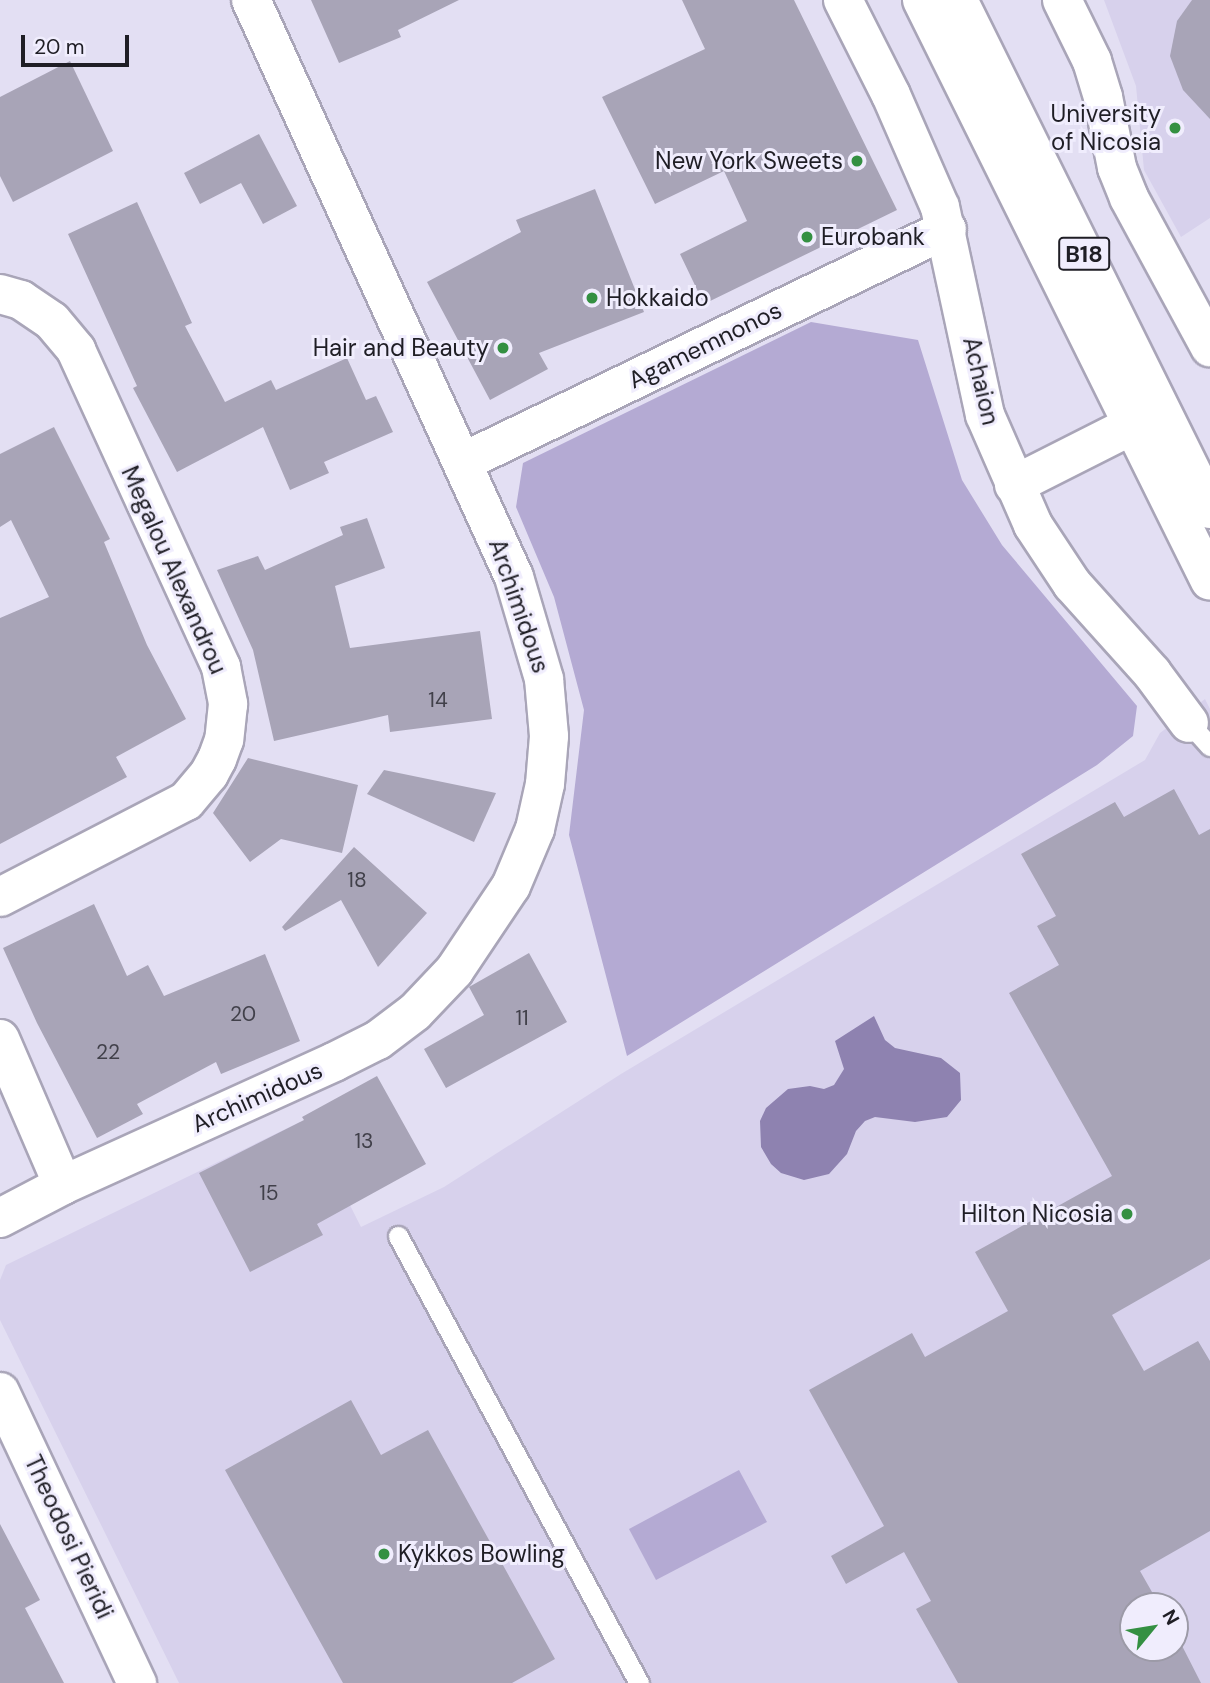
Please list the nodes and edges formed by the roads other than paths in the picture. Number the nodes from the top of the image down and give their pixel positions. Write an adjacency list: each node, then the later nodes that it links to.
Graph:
1 (251, 0): 10 (street, Archimidous)
2 (843, 0): 6 (street, Achaion)
3 (922, 0): 9 (street, B18)
4 (958, 0): 12 (street, B18)
5 (1062, 0): 8 (street)
6 (947, 229): 10 (street, Agamemnonos); 11 (street, Achaion)
7 (0, 294): 15 (street, Megalou Alexandrou)
8 (1210, 347)
9 (1133, 425): 11 (street); 13 (street, B18)
10 (463, 462): 17 (street, Archimidous)
11 (1014, 485): 14 (street, Achaion)
12 (1210, 509)
13 (1210, 580)
14 (1200, 734)
15 (0, 897)
16 (0, 1039): 17 (street)
17 (63, 1185): 18 (street, Archimidous)
18 (0, 1218)
19 (398, 1236): 22 (lane)
20 (0, 1392): 21 (street, Theodosi Pieridi)
21 (137, 1683)
22 (639, 1683)

